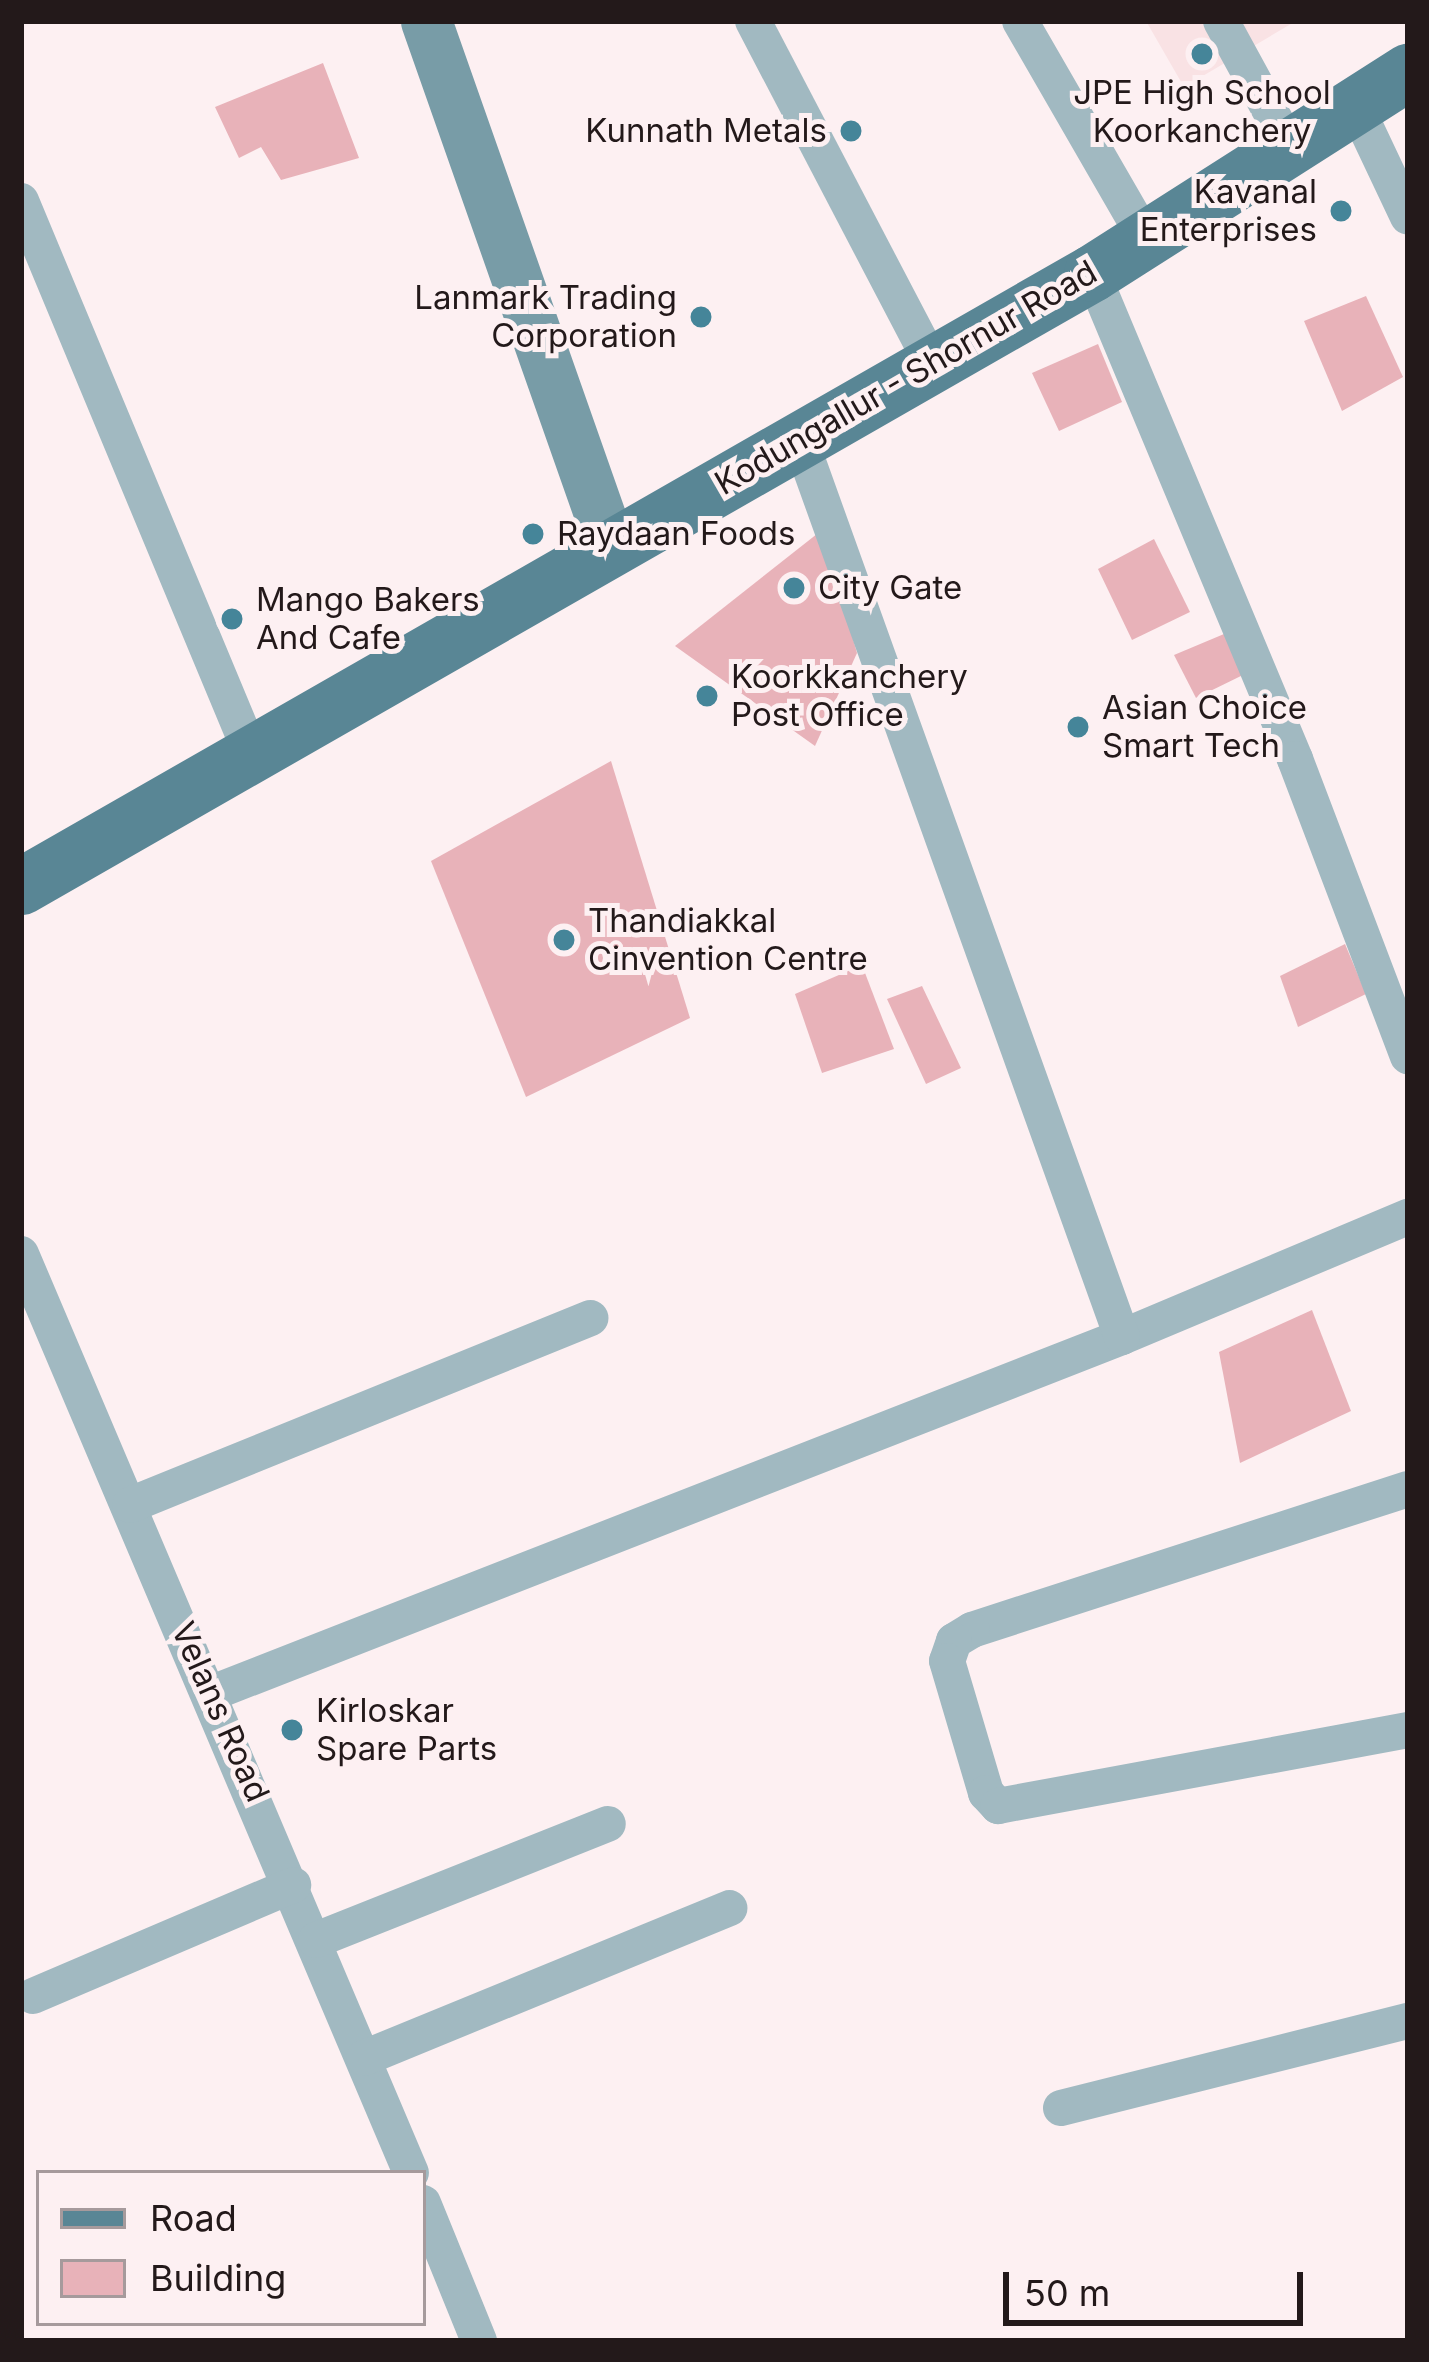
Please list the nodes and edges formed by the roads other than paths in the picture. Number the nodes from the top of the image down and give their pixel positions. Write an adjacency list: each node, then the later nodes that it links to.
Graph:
1 (426, 21): 14 (street)
2 (753, 21): 12 (street)
3 (1019, 21): 10 (street)
4 (1221, 21): 7 (street)
5 (1408, 72): 6 (main road, Kodungallur - Shornur Road)
6 (1357, 109): 7 (main road, Kodungallur - Shornur Road); 9 (street)
7 (1291, 149): 10 (main road, Kodungallur - Shornur Road)
8 (21, 201): 15 (street)
9 (1408, 218)
10 (1146, 239): 11 (main road, Kodungallur - Shornur Road)
11 (1092, 273): 12 (main road, Kodungallur - Shornur Road); 17 (street)
12 (932, 364): 13 (main road, Kodungallur - Shornur Road)
13 (799, 437): 14 (main road, Kodungallur - Shornur Road); 21 (street)
14 (612, 550): 15 (main road, Kodungallur - Shornur Road)
15 (250, 751): 16 (main road, Kodungallur - Shornur Road)
16 (21, 886)
17 (1408, 1056)
18 (1408, 1217): 21 (street)
19 (22, 1257): 23 (street, Velans Road)
20 (591, 1318): 23 (street)
21 (1122, 1337): 24 (street)
22 (1408, 1489): 25 (street)
23 (130, 1504): 24 (street, Velans Road)
24 (212, 1693): 27 (street, Velans Road)
25 (1408, 1730)
26 (608, 1824): 29 (street)
27 (293, 1885): 29 (street, Velans Road); 30 (street)
28 (728, 1908): 32 (street)
29 (316, 1940): 32 (street, Velans Road)
30 (33, 1996)
31 (1408, 2021): 33 (street)
32 (364, 2058): 34 (street, Velans Road)
33 (1061, 2108)
34 (410, 2170)
35 (426, 2210): 36 (street)
36 (479, 2341)

